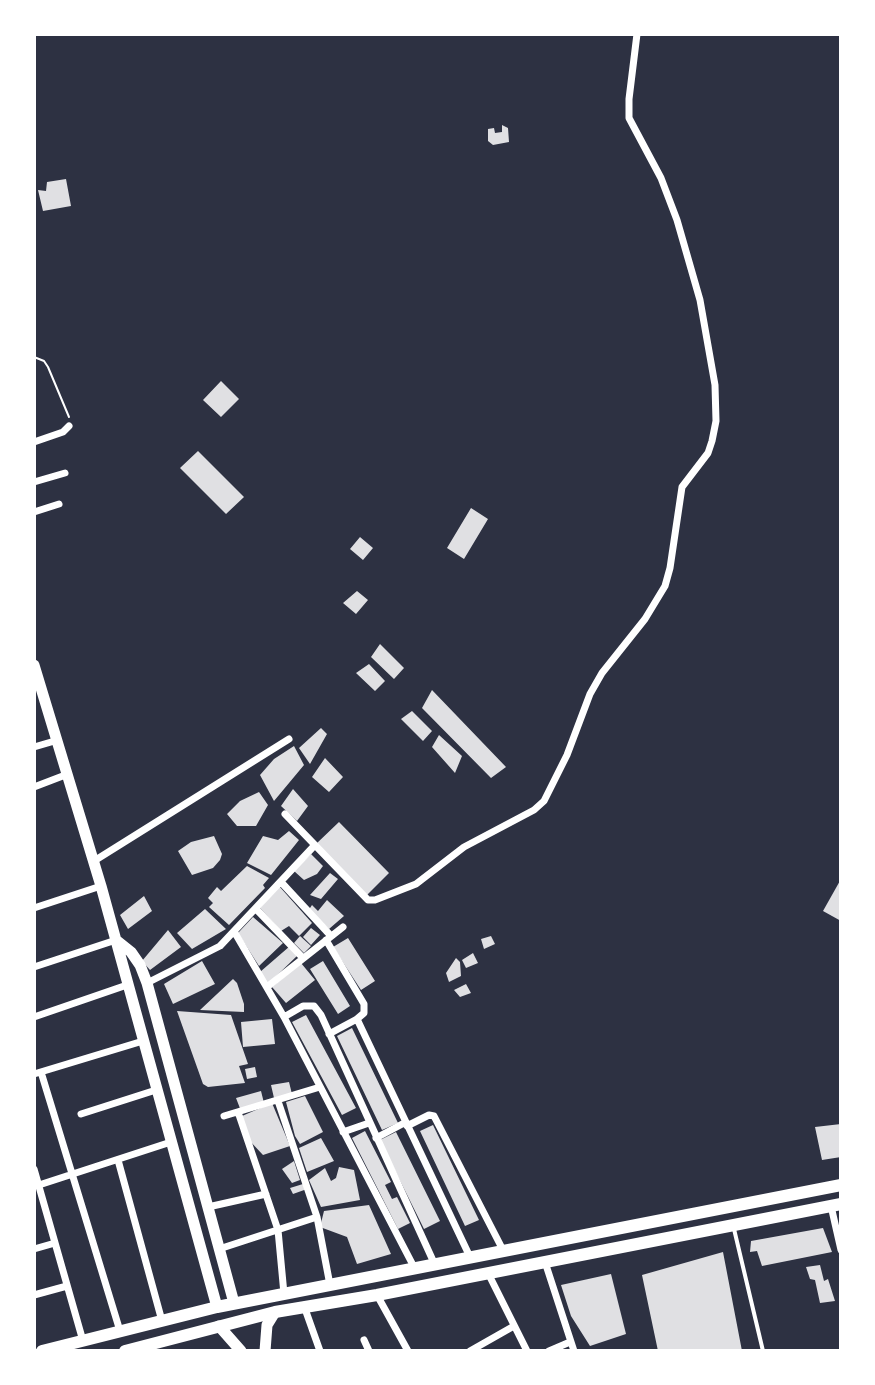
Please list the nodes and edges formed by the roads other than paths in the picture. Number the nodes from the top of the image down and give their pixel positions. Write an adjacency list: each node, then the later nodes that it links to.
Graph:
1 (637, 34): 16 (street)
2 (69, 426): 3 (street)
3 (34, 442)
4 (65, 473): 5 (street)
5 (34, 482)
6 (59, 504): 7 (street)
7 (34, 512)
8 (34, 665): 9 (main road)
9 (39, 696): 11 (main road)
10 (289, 739): 17 (street)
11 (58, 740): 12 (street); 13 (main road)
12 (34, 747)
13 (68, 774): 14 (street); 17 (main road)
14 (34, 787)
15 (285, 814): 16 (street)
16 (314, 846): 18 (street)
17 (94, 861): 19 (main road)
18 (281, 882): 21 (street); 24 (street)
19 (101, 886): 20 (street); 25 (main road)
20 (34, 908)
21 (257, 910): 23 (street); 26 (street)
22 (343, 927): 24 (street)
23 (235, 933): 28 (street); 30 (street)
24 (328, 938): 26 (street); 33 (street)
25 (116, 940): 27 (street); 28 (main road); 29 (main road)
26 (303, 958): 30 (street)
27 (34, 967)
28 (147, 983): 56 (main road)
29 (127, 985): 31 (street); 35 (main road)
30 (267, 987): 32 (street)
31 (34, 1017)
32 (284, 1017): 34 (street); 37 (street)
33 (357, 1019): 34 (street); 44 (street)
34 (329, 1034): 43 (street)
35 (143, 1041): 36 (street); 38 (main road)
36 (38, 1073): 50 (street)
37 (320, 1087): 39 (street); 45 (street)
38 (156, 1090): 41 (street); 47 (main road)
39 (278, 1101): 40 (street); 57 (street)
40 (238, 1112): 42 (street); 53 (street)
41 (81, 1114)
42 (224, 1116)
43 (369, 1123): 45 (street); 46 (street)
44 (406, 1124): 46 (street); 64 (street); 65 (street)
45 (343, 1132): 68 (street)
46 (376, 1138): 67 (street)
47 (171, 1142): 48 (street); 77 (main road)
48 (118, 1160): 50 (street); 79 (street)
49 (34, 1169): 51 (street)
50 (73, 1174): 51 (street); 82 (street)
51 (39, 1185): 54 (street)
52 (841, 1185): 64 (highway)
53 (266, 1194): 56 (street); 59 (street)
54 (38, 1196): 60 (street)
55 (836, 1205): 58 (highway); 63 (street)
56 (208, 1207): 62 (main road)
57 (317, 1217): 59 (street); 70 (street)
58 (733, 1226): 66 (highway); 97 (lane)
59 (278, 1230): 62 (street); 72 (street)
60 (55, 1243): 61 (street); 71 (street)
61 (34, 1249)
62 (219, 1249): 75 (main road)
63 (841, 1250)
64 (504, 1252): 65 (highway)
65 (471, 1259): 67 (highway)
66 (545, 1262): 69 (highway); 85 (street)
67 (435, 1265): 68 (highway)
68 (415, 1269): 70 (highway)
69 (488, 1273): 74 (highway); 81 (street)
70 (330, 1285): 72 (highway)
71 (67, 1286): 73 (street); 84 (street)
72 (284, 1294): 75 (highway)
73 (34, 1295)
74 (377, 1295): 76 (highway); 92 (street)
75 (234, 1303): 77 (highway)
76 (304, 1306): 78 (highway); 90 (street)
77 (217, 1307): 79 (highway)
78 (275, 1312): 80 (highway); 89 (main road)
79 (162, 1321): 82 (highway)
80 (219, 1326): 87 (highway); 88 (main road)
81 (514, 1326): 93 (street); 94 (street)
82 (120, 1331): 84 (highway)
83 (364, 1340): 91 (street)
84 (83, 1341): 86 (highway)
85 (570, 1342): 95 (street); 96 (street)
86 (42, 1351)
87 (125, 1351)
88 (241, 1351)
89 (265, 1351)
90 (320, 1351)
91 (369, 1351)
92 (408, 1351)
93 (470, 1351)
94 (527, 1351)
95 (549, 1351)
96 (574, 1351)
97 (763, 1351)

